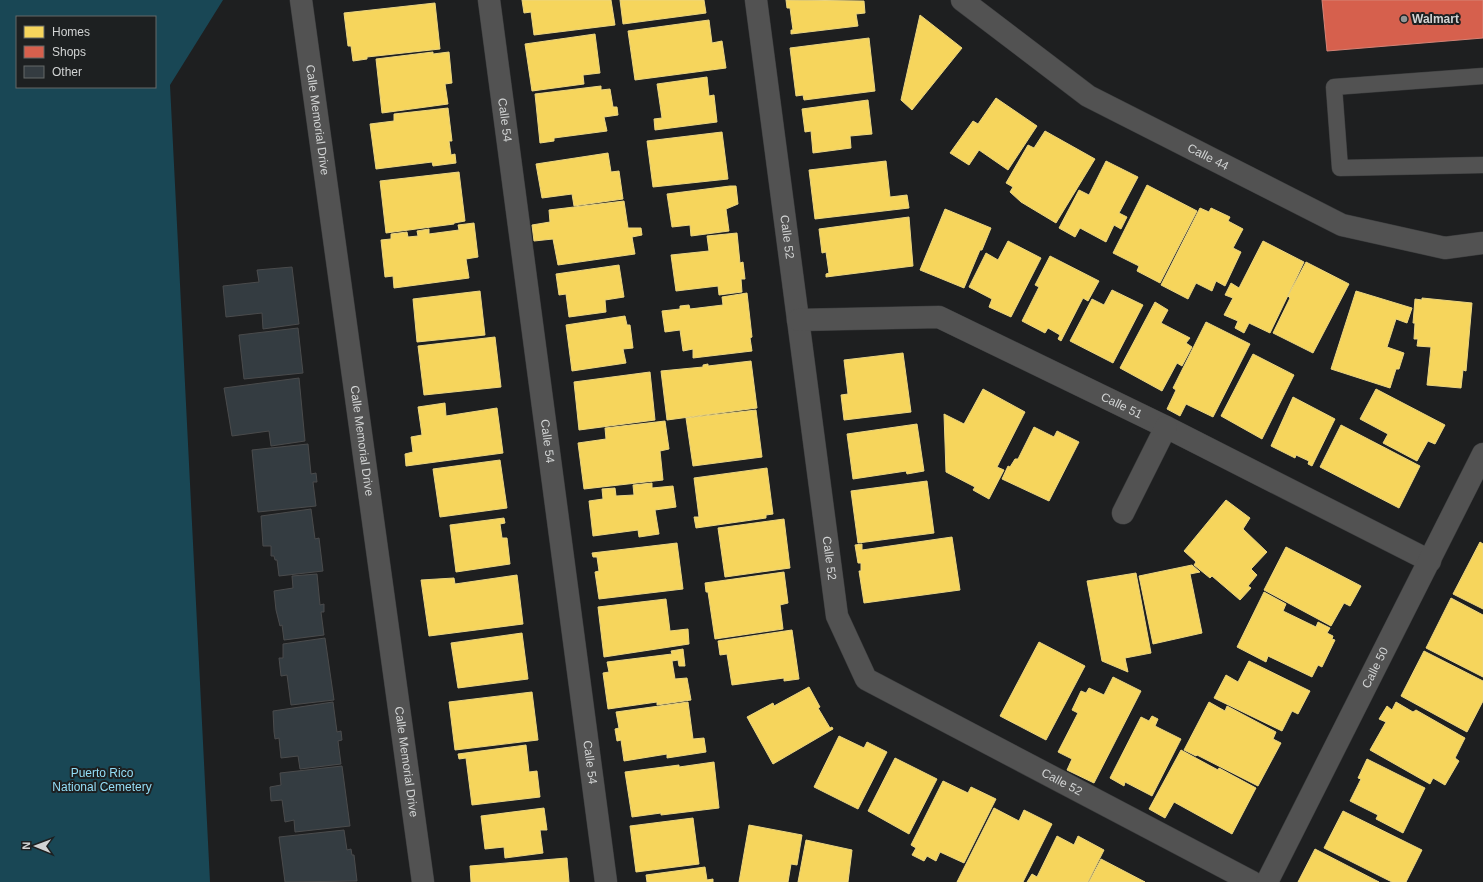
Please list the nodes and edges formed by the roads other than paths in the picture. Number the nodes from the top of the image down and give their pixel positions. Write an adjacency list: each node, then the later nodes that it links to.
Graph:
1 (301, 0): 13 (street, Calle Memorial Drive)
2 (489, 0): 14 (street, Calle 54)
3 (756, 0): 8 (street, Calle 52)
4 (962, 0): 7 (street, Calle 44)
5 (1483, 76): 6 (lane)
6 (1483, 165)
7 (1483, 244)
8 (798, 320): 9 (street, Calle 51); 15 (street, Calle 52)
9 (1166, 427): 11 (street); 12 (street, Calle 51)
10 (1483, 454): 12 (street, Calle 50)
11 (1123, 513)
12 (1430, 561): 16 (street, Calle 50)
13 (423, 882)
14 (606, 882)
15 (1252, 882)
16 (1267, 882)

